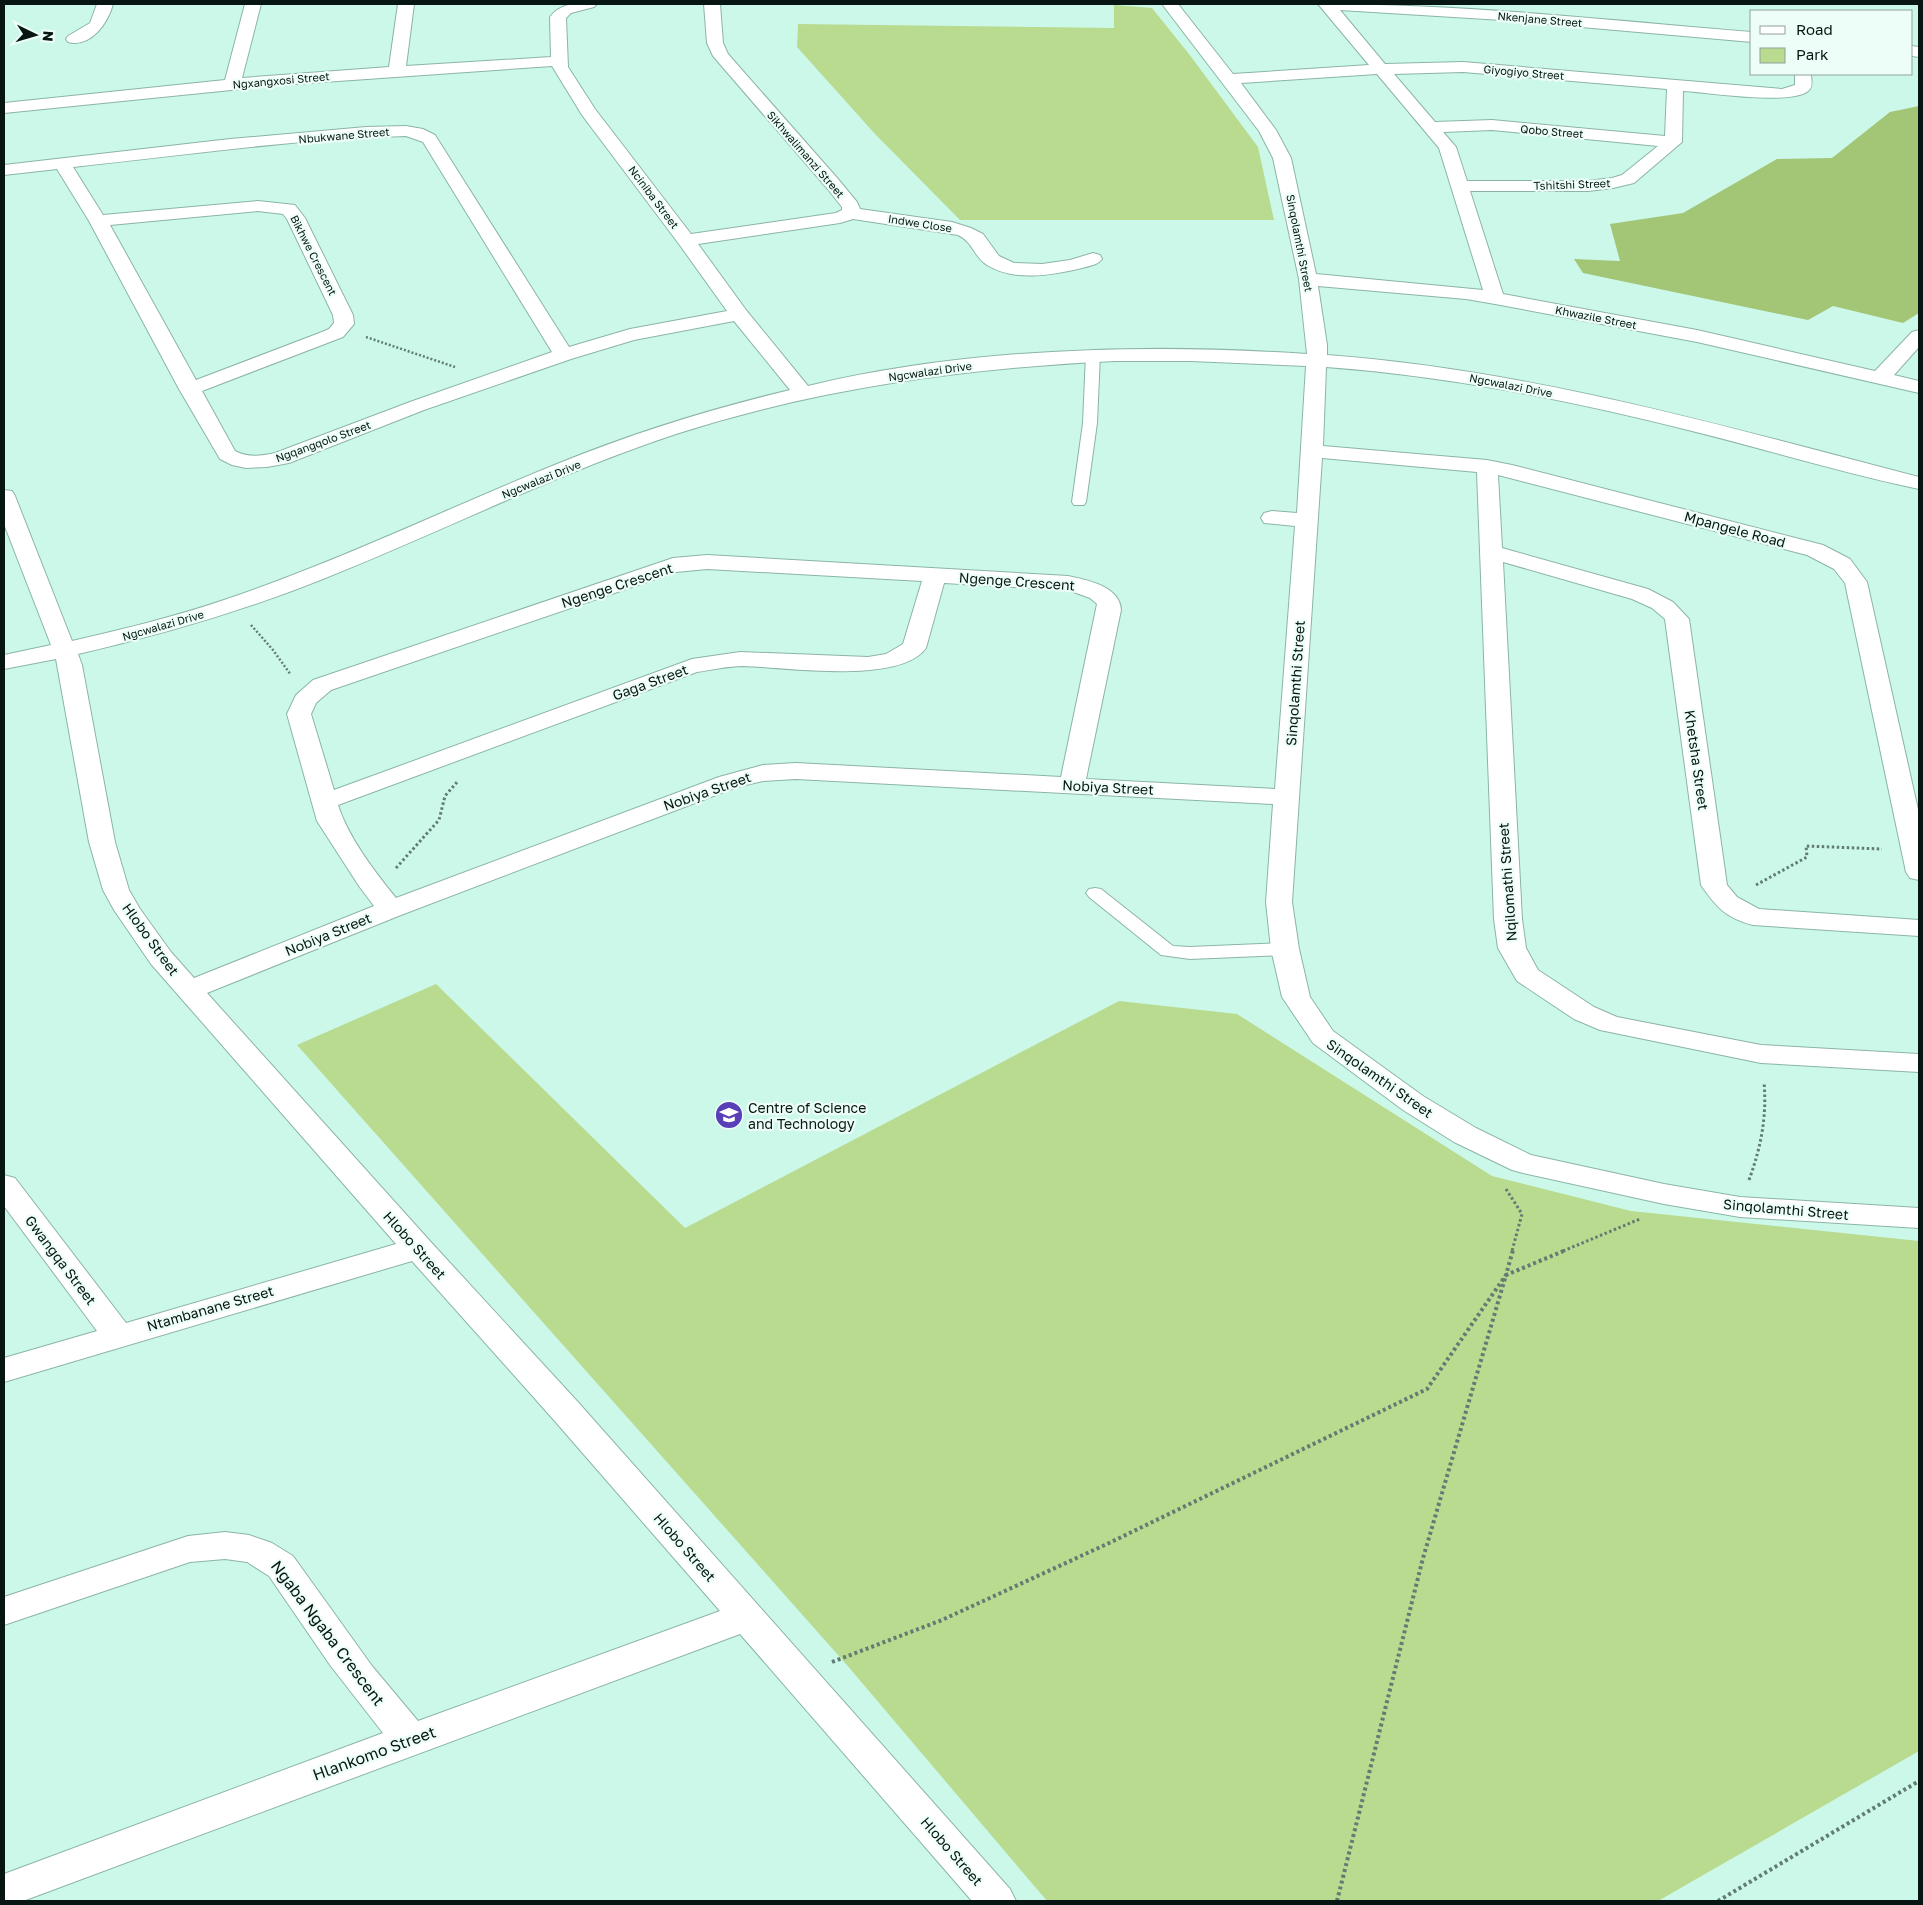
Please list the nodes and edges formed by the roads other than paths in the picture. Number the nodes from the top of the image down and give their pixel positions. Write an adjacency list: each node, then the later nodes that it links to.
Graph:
1 (105, 4): 9 (street)
2 (253, 4): 15 (street)
3 (406, 4): 12 (street)
4 (589, 4): 10 (street, Nciniba Street)
5 (712, 4): 23 (street, Sikhwalimanzi Street)
6 (1170, 4): 14 (street, Sinqolamthi Street)
7 (1327, 4): 8 (street, Nkenjane Street); 11 (street, Nkenjane Street)
8 (1750, 36)
9 (74, 39)
10 (559, 61): 12 (street, Ngxangxosi Street); 25 (street, Nciniba Street)
11 (1383, 69): 14 (street, Giyogiyo Street); 16 (street, Giyogiyo Street); 18 (street, Nkenjane Street)
12 (397, 71): 15 (street, Ngxangxosi Street)
13 (1803, 75): 16 (street, Giyogiyo Street)
14 (1230, 79): 27 (street, Sinqolamthi Street)
15 (232, 84): 17 (street, Ngxangxosi Street)
16 (1675, 84): 19 (street)
17 (4, 108)
18 (1431, 127): 19 (street, Qobo Street); 22 (street, Nkenjane Street)
19 (1673, 142): 22 (street, Tshitshi Street)
20 (62, 163): 21 (street, Nbukwane Street); 24 (street, Ngqangqolo Street); 32 (street, Nbukwane Street)
21 (4, 170)
22 (1460, 186): 28 (street, Nkenjane Street)
23 (851, 213): 25 (street, Sikhwalimanzi Street); 26 (street, Indwe Close)
24 (98, 222): 36 (street, Ngqangqolo Street); 36 (street, Bikhwe Crescent)
25 (686, 240): 29 (street, Nciniba Street)
26 (1093, 259)
27 (1308, 279): 28 (street, Khwazile Street); 33 (street, Sinqolamthi Street)
28 (1495, 298): 34 (street, Khwazile Street)
29 (739, 314): 32 (street, Ngqangqolo Street); 37 (street, Nciniba Street)
30 (1919, 336): 34 (street)
31 (1093, 354): 33 (street, Ngcwalazi Drive); 37 (street, Ngcwalazi Drive); 42 (lane)
32 (564, 355): 36 (street, Ngqangqolo Street)
33 (1317, 360): 38 (street, Sinqolamthi Street); 40 (street, Ngcwalazi Drive)
34 (1880, 378): 35 (street, Khwazile Street)
35 (1919, 387)
36 (189, 389)
37 (803, 393): 48 (street, Ngcwalazi Drive)
38 (1312, 451): 39 (street, Mpangele Road); 44 (street, Sinqolamthi Street)
39 (1487, 466): 46 (street, Nqilomathi Street); 53 (street, Mpangele Road)
40 (1919, 483)
41 (4, 496): 45 (street, Hlobo Street)
42 (1078, 502)
43 (1272, 518): 44 (street)
44 (1307, 520): 51 (street, Sinqolamthi Street)
45 (10, 530): 48 (street, Hlobo Street)
46 (1491, 552): 56 (street, Khetsha Street); 59 (street, Nqilomathi Street)
47 (935, 575): 50 (street, Ngenge Crescent); 52 (street, Gaga Street); 52 (street, Ngenge Crescent)
48 (65, 650): 49 (street, Ngcwalazi Drive); 58 (street, Hlobo Street)
49 (4, 662)
50 (1072, 785): 51 (street, Nobiya Street); 55 (street, Nobiya Street)
51 (1287, 797): 57 (street, Sinqolamthi Street)
52 (324, 802): 55 (street, Ngenge Crescent)
53 (1919, 872)
54 (1095, 893): 57 (lane)
55 (391, 909): 58 (street, Nobiya Street)
56 (1919, 928)
57 (1285, 949): 61 (street, Sinqolamthi Street)
58 (190, 990): 62 (street, Hlobo Street)
59 (1919, 1063)
60 (4, 1185): 63 (street, Gwangqa Street)
61 (1919, 1218)
62 (418, 1248): 63 (street, Ntambanane Street); 66 (street, Hlobo Street)
63 (118, 1335): 64 (street, Ntambanane Street)
64 (4, 1370)
65 (4, 1610): 67 (street, Ngaba Ngaba Crescent)
66 (745, 1617): 67 (street, Hlankomo Street); 69 (street, Hlobo Street)
67 (411, 1739): 68 (street, Hlankomo Street)
68 (4, 1891)
69 (996, 1901)

